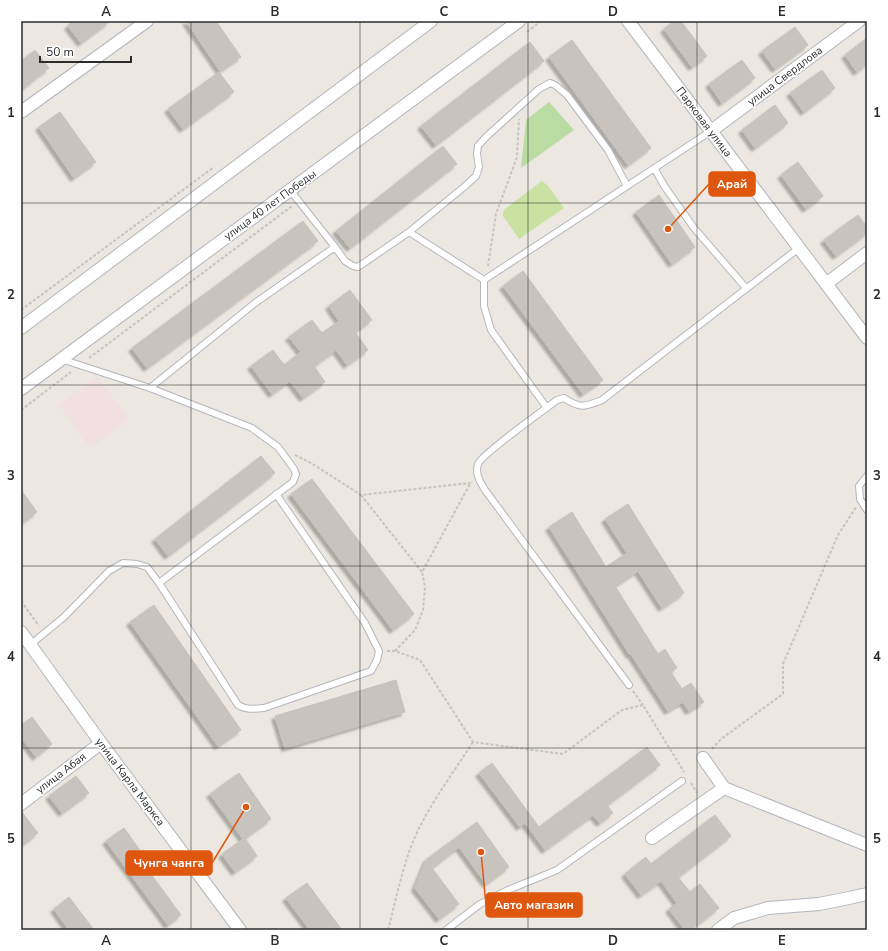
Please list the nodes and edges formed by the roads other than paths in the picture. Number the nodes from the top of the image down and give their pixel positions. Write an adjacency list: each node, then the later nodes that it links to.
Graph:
1 (147, 21): 6 (street)
2 (431, 21): 18 (street)
3 (519, 21): 10 (street, улица 40 лет Победы)
4 (628, 21): 7 (street, Парковая улица)
5 (859, 21): 7 (street, улица Свердлова)
6 (21, 112)
7 (711, 131): 8 (lane); 13 (street, Парковая улица)
8 (654, 168): 9 (lane); 17 (lane)
9 (626, 186): 11 (lane); 15 (lane)
10 (290, 190): 12 (lane); 20 (street, улица 40 лет Победы)
11 (409, 232): 12 (lane); 15 (lane)
12 (335, 247): 21 (lane)
13 (799, 248): 16 (street, Парковая улица); 17 (lane)
14 (867, 253): 16 (street)
15 (486, 279): 23 (lane)
16 (826, 284): 19 (street, Парковая улица)
17 (746, 288): 23 (lane)
18 (21, 328)
19 (867, 338)
20 (61, 359): 21 (lane); 22 (street, улица 40 лет Победы)
21 (150, 388): 25 (lane)
22 (21, 389)
23 (547, 408): 30 (lane)
24 (867, 476): 26 (lane)
25 (276, 494): 27 (lane); 27 (lane)
26 (867, 510)
27 (159, 583): 29 (lane)
28 (21, 632): 29 (street, улица Карла Маркса)
29 (30, 645): 31 (street, улица Карла Маркса)
30 (629, 685)
31 (101, 743): 35 (street, улица Абая); 39 (street, улица Карла Маркса)
32 (703, 758): 34 (street)
33 (685, 779): 40 (lane)
34 (724, 788): 36 (street); 37 (street)
35 (21, 804)
36 (652, 838)
37 (867, 845)
38 (867, 894): 41 (street)
39 (240, 930)
40 (446, 930)
41 (718, 930)

